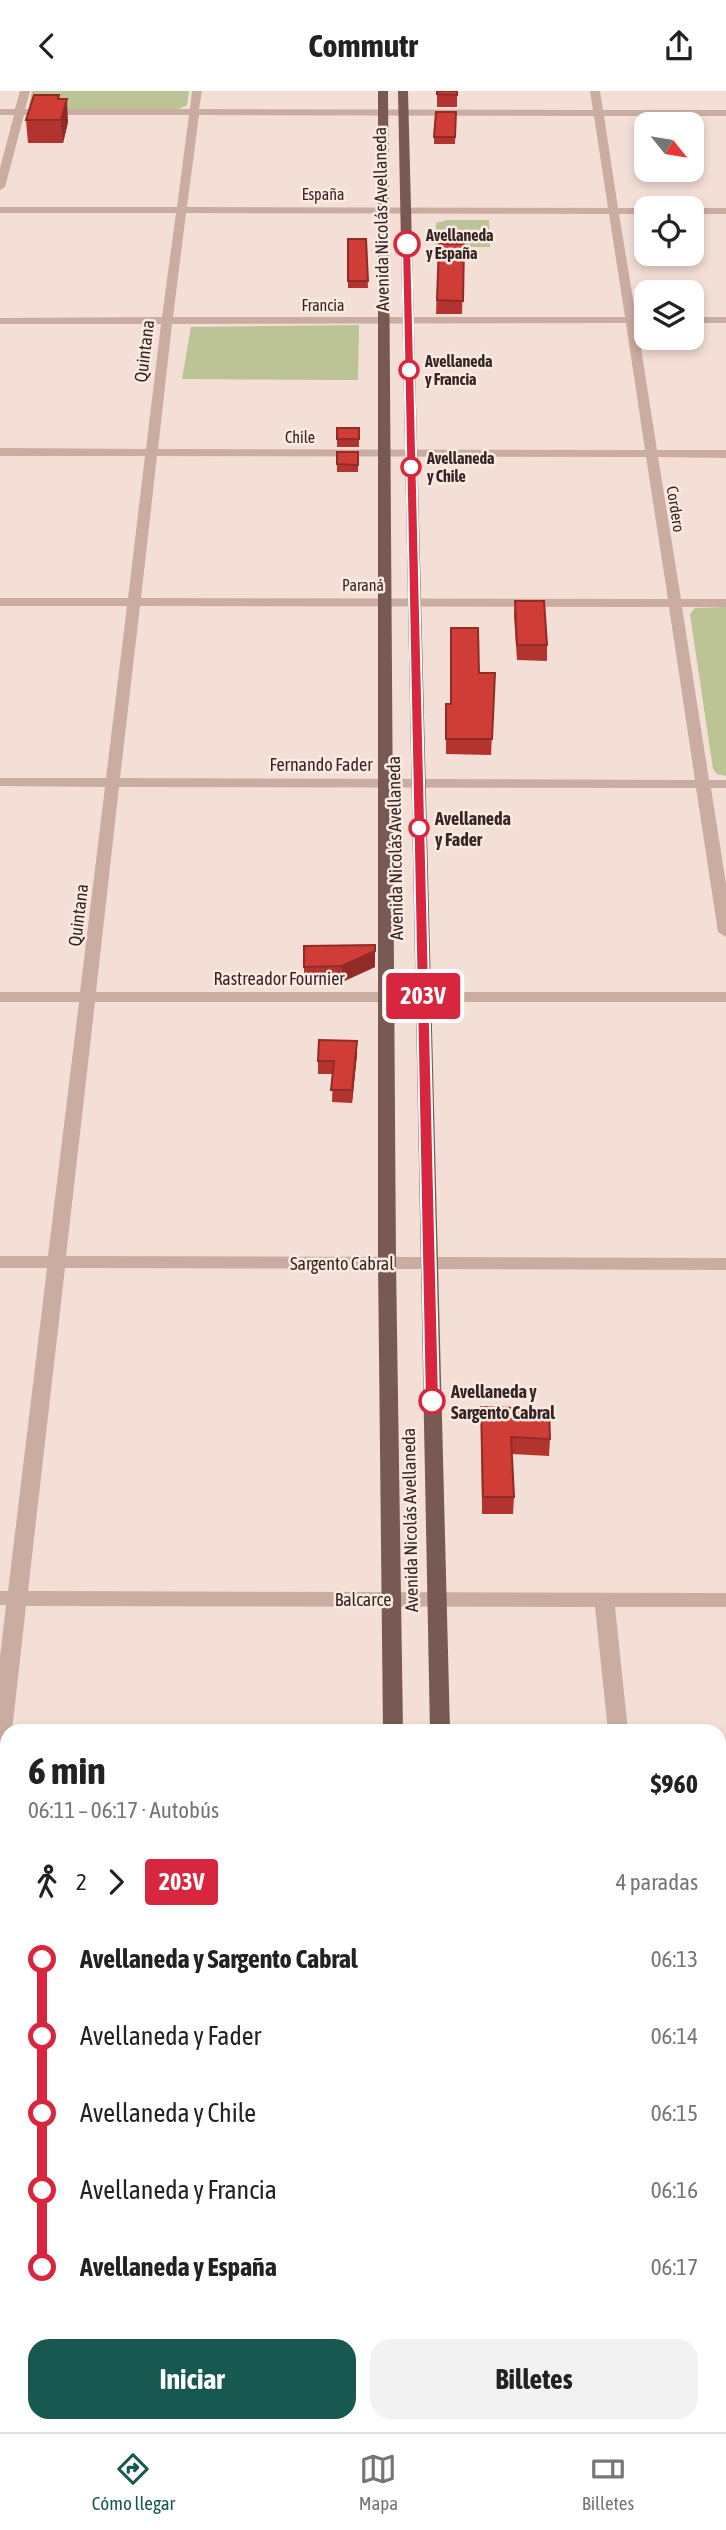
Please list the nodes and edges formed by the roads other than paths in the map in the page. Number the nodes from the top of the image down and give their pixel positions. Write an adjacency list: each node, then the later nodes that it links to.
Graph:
1 (25, 91): 7 (street)
2 (197, 91): 8 (street, Quintana)
3 (383, 91): 9 (main road, Avenida Nicolás Avellaneda)
4 (403, 91): 10 (main road, Avenida Nicolás Avellaneda)
5 (596, 91): 11 (street, Cordero)
6 (0, 112): 7 (street)
7 (21, 112): 8 (street); 13 (street)
8 (195, 112): 9 (street); 15 (street, Quintana)
9 (383, 113): 10 (street); 16 (main road, Avenida Nicolás Avellaneda)
10 (404, 113): 11 (street); 17 (main road, Avenida Nicolás Avellaneda)
11 (599, 113): 12 (street); 18 (street, Cordero)
12 (726, 113)
13 (0, 187)
14 (0, 209): 15 (street, España)
15 (181, 210): 16 (street, España); 26 (street, Quintana)
16 (384, 210): 17 (street, España); 27 (main road, Avenida Nicolás Avellaneda)
17 (406, 210): 18 (street, España); 28 (main road, Avenida Nicolás Avellaneda)
18 (614, 211): 19 (street, España); 22 (street, Cordero)
19 (634, 211)
20 (704, 211): 21 (street)
21 (726, 211)
22 (631, 320): 28 (street, Francia); 33 (street, Cordero)
23 (704, 320): 24 (street)
24 (726, 320)
25 (0, 321): 26 (street, Francia)
26 (167, 321): 27 (street, Francia); 30 (street, Quintana)
27 (384, 321): 28 (street, Francia); 31 (main road, Avenida Nicolás Avellaneda)
28 (408, 321): 32 (main road, Avenida Nicolás Avellaneda)
29 (0, 452): 30 (street, Chile)
30 (152, 452): 31 (street, Chile); 36 (street, Quintana)
31 (384, 453): 32 (street, Chile); 37 (main road, Avenida Nicolás Avellaneda)
32 (411, 453): 33 (street, Chile); 38 (main road, Avenida Nicolás Avellaneda)
33 (651, 454): 34 (street, Chile); 39 (street, Cordero)
34 (726, 454)
35 (0, 602): 36 (street, Paraná)
36 (134, 603): 37 (street, Paraná); 42 (street, Quintana)
37 (385, 603): 38 (street, Paraná); 43 (main road, Avenida Nicolás Avellaneda)
38 (414, 603): 39 (street, Paraná); 44 (main road, Avenida Nicolás Avellaneda)
39 (674, 603): 40 (street, Paraná); 45 (street, Cordero)
40 (726, 603)
41 (0, 782): 42 (street, Fernando Fader)
42 (113, 782): 43 (street, Fernando Fader); 49 (street, Quintana)
43 (385, 783): 44 (street, Fernando Fader); 50 (main road, Avenida Nicolás Avellaneda)
44 (418, 783): 45 (street, Fernando Fader); 51 (main road, Avenida Nicolás Avellaneda)
45 (703, 784): 46 (street, Fernando Fader); 47 (street, Cordero)
46 (726, 784)
47 (726, 932)
48 (0, 996): 49 (street, Rastreador Fournier)
49 (88, 997): 50 (street, Rastreador Fournier); 54 (street, Quintana)
50 (386, 997): 51 (street, Rastreador Fournier); 55 (main road, Avenida Nicolás Avellaneda)
51 (423, 997): 52 (street, Rastreador Fournier); 56 (main road, Avenida Nicolás Avellaneda)
52 (726, 997)
53 (0, 1262): 54 (street, Sargento Cabral)
54 (56, 1262): 55 (street, Sargento Cabral); 58 (street, Quintana)
55 (387, 1263): 56 (street, Sargento Cabral); 59 (main road, Avenida Nicolás Avellaneda)
56 (429, 1263): 57 (street, Sargento Cabral); 60 (main road, Avenida Nicolás Avellaneda)
57 (726, 1264)
58 (9, 1598): 59 (street, Balcarce); 63 (street, Quintana)
59 (393, 1599): 60 (street, Balcarce); 64 (main road, Avenida Nicolás Avellaneda)
60 (437, 1599): 62 (street, Balcarce); 65 (main road, Avenida Nicolás Avellaneda)
61 (726, 1600): 62 (street, Balcarce)
62 (604, 1601): 66 (street)
63 (1, 1724)
64 (393, 1724)
65 (440, 1724)
66 (617, 1724)

